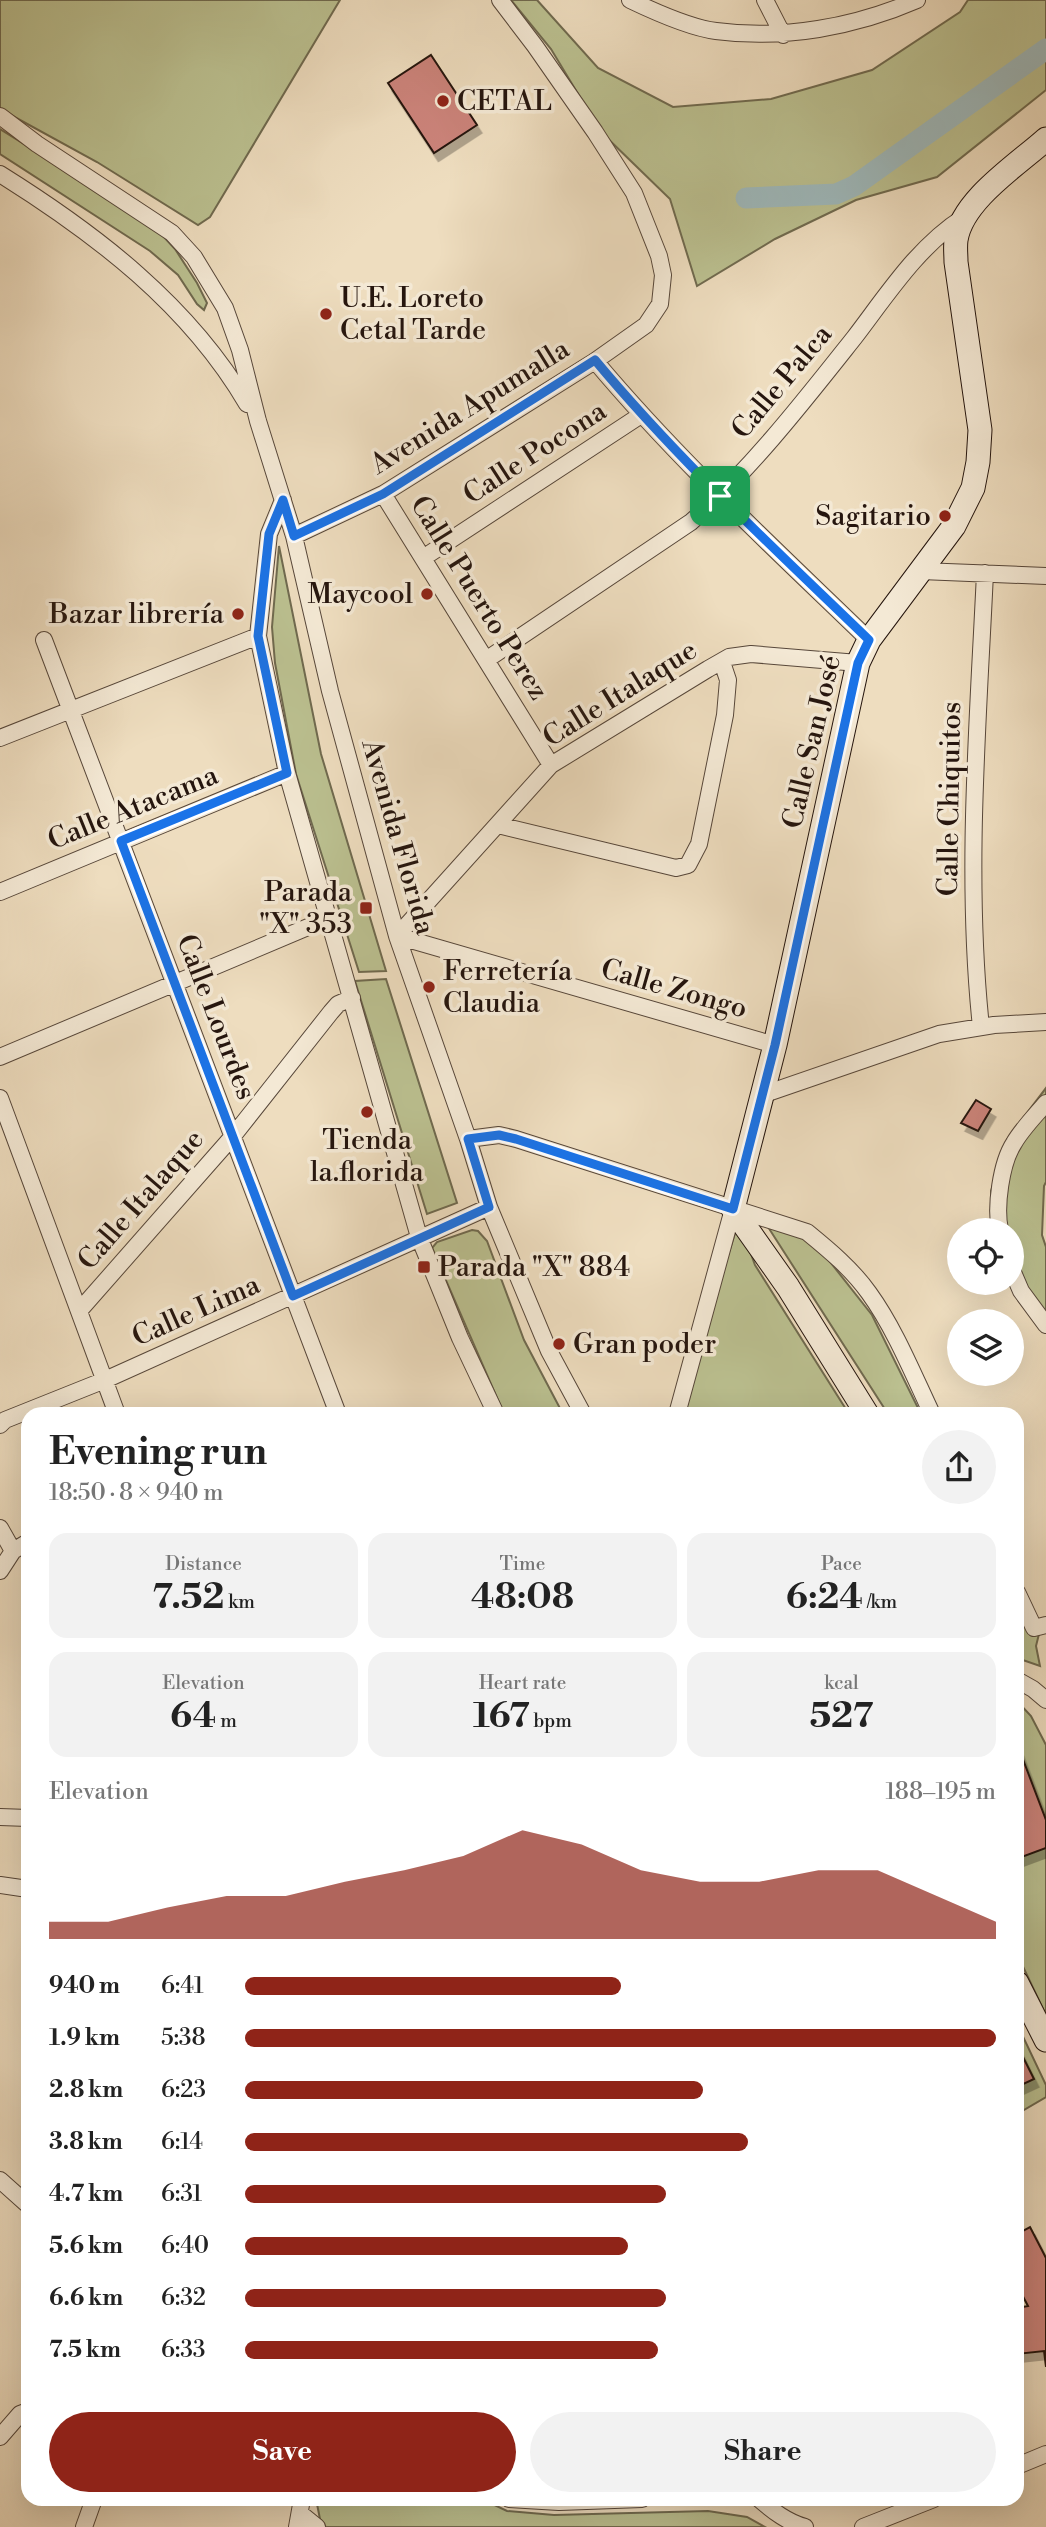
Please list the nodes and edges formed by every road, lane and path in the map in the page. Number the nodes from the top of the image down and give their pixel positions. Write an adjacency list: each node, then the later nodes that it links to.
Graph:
1 (500, 0): 11 (street, Avenida Apumalla)
2 (630, 0): 6 (street)
3 (765, 0): 6 (street)
4 (917, 0): 5 (street)
5 (885, 6): 6 (street)
6 (783, 34)
7 (0, 116): 13 (street, Avenida Florida)
8 (1046, 139): 10 (street, Calle San José)
9 (0, 174): 13 (street)
10 (964, 217): 15 (street, Calle Palca); 19 (street, Calle San José)
11 (595, 360): 12 (street); 14 (street, Avenida Apumalla)
12 (641, 415): 15 (street); 18 (street, Calle Pocona)
13 (258, 421): 16 (street, Avenida Florida)
14 (383, 494): 17 (street, Avenida Apumalla); 18 (street, Calle Puerto Perez)
15 (720, 496): 24 (street); 25 (street, Calle Palca)
16 (283, 500): 17 (street, Avenida Florida); 22 (street)
17 (294, 536): 36 (street, Avenida Florida)
18 (423, 558): 25 (street, Calle Puerto Perez)
19 (921, 571): 20 (street); 24 (street, Calle San José)
20 (985, 573): 21 (street); 40 (street, Calle Chiquitos)
21 (1046, 576)
22 (258, 636): 28 (street); 31 (street)
23 (44, 640): 28 (street, Calle Lourdes)
24 (869, 640): 27 (street, Calle San José)
25 (486, 660): 30 (street, Calle Puerto Perez)
26 (722, 662): 27 (street, Calle Italaque); 30 (street, Calle Italaque); 32 (street)
27 (858, 663): 41 (street, Calle San José)
28 (71, 710): 29 (street); 33 (street, Calle Lourdes)
29 (0, 738)
30 (551, 765): 32 (street, Calle Italaque)
31 (287, 773): 33 (street, Calle Atacama); 35 (street)
32 (498, 825): 36 (street, Calle Italaque)
33 (121, 841): 34 (street, Calle Atacama); 37 (street, Calle Lourdes)
34 (0, 891)
35 (327, 919): 37 (street); 38 (street)
36 (397, 936): 41 (street, Calle Zongo); 47 (street, Avenida Florida)
37 (174, 983): 42 (street); 46 (street, Calle Lourdes)
38 (352, 998): 46 (street, Calle Italaque); 51 (street)
39 (1046, 1022): 40 (street)
40 (981, 1027): 43 (street)
41 (775, 1045): 43 (street, Calle San José)
42 (0, 1057)
43 (762, 1095): 49 (street, Calle San José)
44 (0, 1098): 54 (street)
45 (1046, 1103): 50 (street)
46 (233, 1136): 53 (street, Calle Lourdes); 54 (street, Calle Italaque)
47 (468, 1139): 48 (street, Avenida Florida); 49 (street)
48 (489, 1207): 51 (street, Calle Lima); 61 (street, Avenida Florida)
49 (733, 1209): 62 (street, Calle San José); 63 (street); 64 (street)
50 (997, 1218)
51 (419, 1237): 53 (street, Calle Lima); 60 (street)
52 (1023, 1295): 55 (street)
53 (293, 1296): 56 (street, Calle Lima); 59 (street, Calle Lourdes)
54 (79, 1311): 56 (street)
55 (1046, 1325)
56 (105, 1380): 57 (street, Calle Lima); 58 (street)
57 (38, 1407)
58 (115, 1407)
59 (335, 1407)
60 (493, 1407)
61 (579, 1407)
62 (679, 1407)
63 (863, 1407)
64 (929, 1407)
65 (21, 1414): 66 (street, Calle Lima)
66 (0, 1425)
67 (0, 1528): 69 (street)
68 (21, 1546): 69 (street)
69 (13, 1551): 70 (street)
70 (0, 1571)
71 (1024, 1603): 72 (street)
72 (1040, 1627)
73 (1024, 1684): 74 (street)
74 (1046, 1700)
75 (0, 1817): 76 (street)
76 (21, 1818)
77 (0, 1885): 78 (street)
78 (21, 1888)
79 (1024, 1997): 80 (street)
80 (1046, 2040)
81 (0, 2180): 82 (street)
82 (21, 2199)
83 (21, 2414): 84 (street)
84 (0, 2437)
85 (1046, 2454): 86 (street)
86 (1024, 2463)
87 (92, 2506): 91 (street)
88 (767, 2506): 93 (street)
89 (916, 2506): 94 (street)
90 (300, 2513): 92 (street)
91 (84, 2527)
92 (317, 2527)
93 (804, 2527)
94 (863, 2527)

